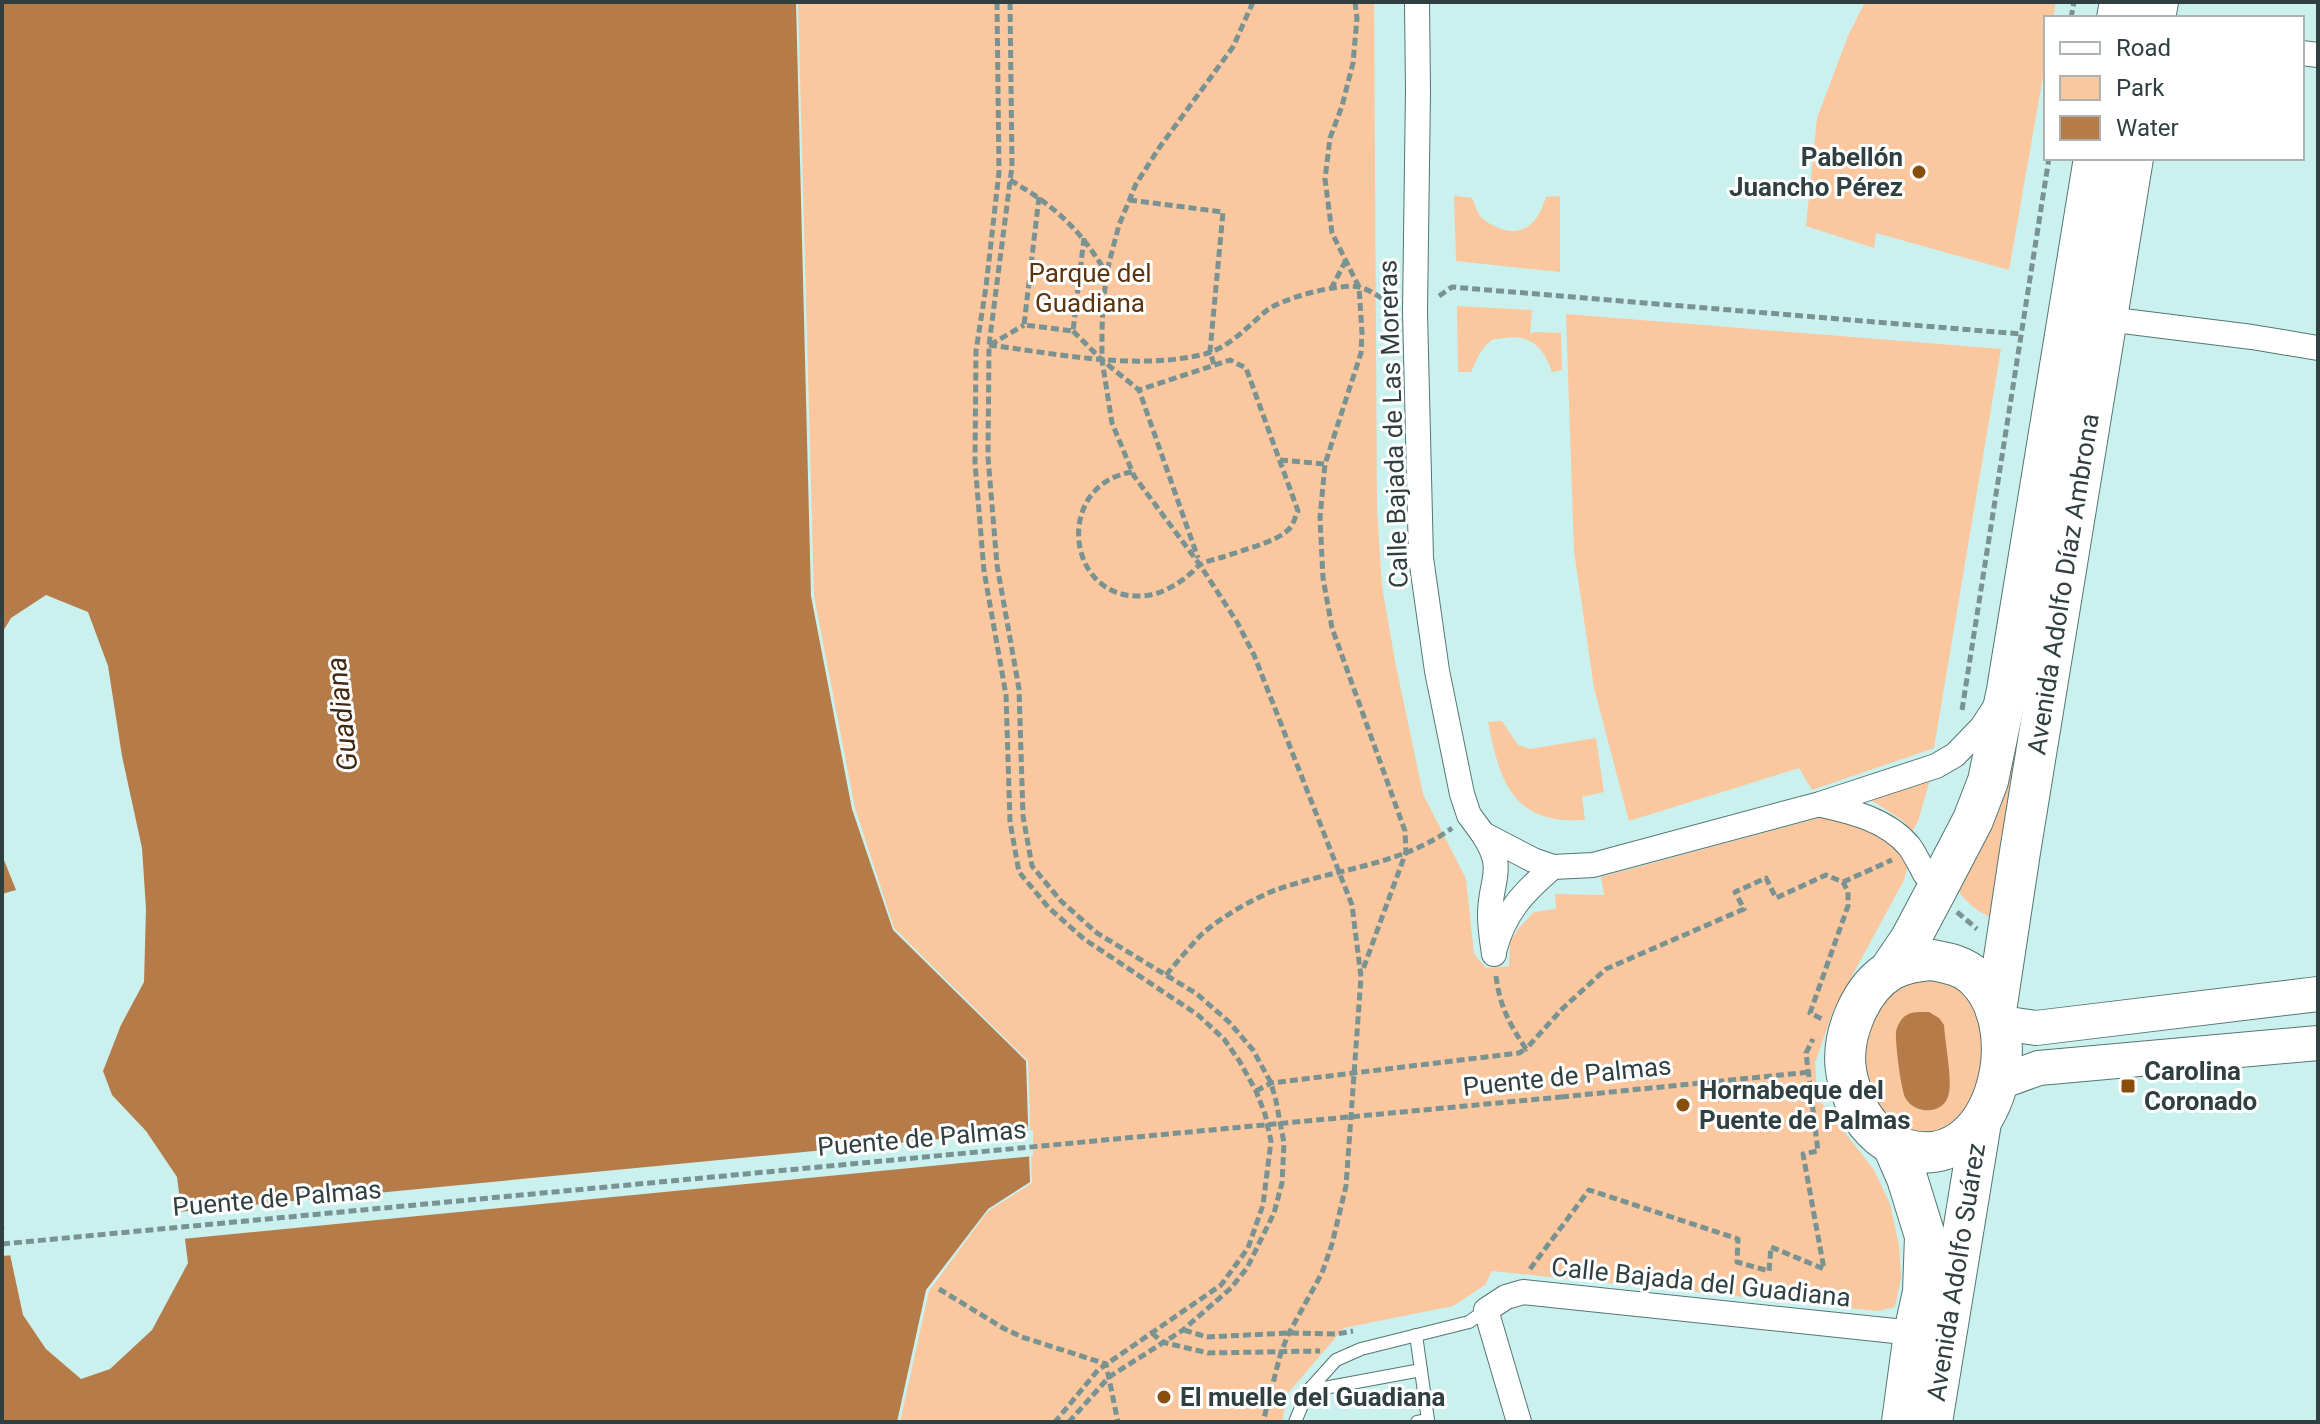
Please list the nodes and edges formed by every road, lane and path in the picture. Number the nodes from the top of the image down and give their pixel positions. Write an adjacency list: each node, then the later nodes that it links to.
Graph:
1 (997, 2): 53 (path)
2 (1010, 2): 9 (path)
3 (1253, 2): 11 (path)
4 (1355, 2): 13 (path)
5 (1417, 2): 17 (street, Calle Bajada de Las Moreras)
6 (2049, 160): 21 (path)
7 (2133, 160): 18 (highway, Avenida Adolfo Díaz Ambrona)
8 (2096, 165): 32 (highway, Avenida Adolfo Díaz Ambrona)
9 (1010, 180): 10 (path); 22 (path)
10 (1039, 197): 12 (path); 19 (path)
11 (1129, 200): 14 (path); 24 (path)
12 (1084, 238): 14 (path); 20 (path)
13 (1345, 261): 15 (path); 16 (path)
14 (1107, 275): 25 (path)
15 (1359, 287): 16 (path); 17 (path); 29 (path)
16 (1330, 289): 24 (path)
17 (1415, 312): 21 (path); 35 (street, Calle Bajada de Las Moreras)
18 (2107, 319): 23 (street); 46 (highway, Avenida Adolfo Díaz Ambrona)
19 (1024, 325): 20 (path); 22 (path)
20 (1073, 331): 25 (path)
21 (2021, 334): 33 (path)
22 (989, 345): 25 (path); 43 (path)
23 (2318, 348)
24 (1210, 351): 25 (path); 26 (path)
25 (1102, 360): 27 (path); 30 (path)
26 (1214, 365): 27 (path); 28 (path)
27 (1139, 390): 31 (path)
28 (1280, 460): 29 (path); 31 (path)
29 (1325, 464): 36 (path)
30 (1132, 472): 31 (path); 31 (path)
31 (1200, 565): 38 (path)
32 (2007, 690): 33 (street); 42 (highway, Avenida Adolfo Díaz Ambrona)
33 (1955, 755): 34 (street)
34 (1820, 804): 37 (street); 39 (street)
35 (1476, 825): 36 (path); 37 (street); 41 (street, Calle Bajada de Las Moreras)
36 (1406, 852): 38 (path); 44 (path)
37 (1553, 867): 41 (street)
38 (1340, 873): 43 (path); 44 (path)
39 (1925, 874): 40 (path)
40 (1843, 882): 48 (path); 49 (path)
41 (1494, 954): 48 (path)
42 (1889, 971): 46 (highway); 49 (highway)
43 (1166, 975): 51 (path)
44 (1361, 977): 50 (path)
45 (2318, 994): 46 (main road)
46 (1998, 1017): 52 (highway)
47 (2318, 1043): 52 (main road)
48 (1526, 1049): 50 (path)
49 (1827, 1070): 55 (highway); 56 (path, Puente de Palmas, bridge); 58 (path)
50 (1355, 1072): 51 (path); 63 (path)
51 (1271, 1083): 53 (path); 61 (path)
52 (1997, 1083): 54 (highway)
53 (1256, 1091): 62 (path)
54 (1981, 1122): 55 (highway); 81 (highway, Avenida Adolfo Suárez)
55 (1893, 1146): 64 (highway, Avenida Adolfo Suárez)
56 (2, 1244)
57 (939, 1289): 69 (path)
58 (1523, 1292): 59 (street, Calle Bajada del Guadiana); 64 (street, Calle Bajada del Guadiana)
59 (1486, 1310): 65 (lane); 79 (street)
60 (1366, 1329): 63 (path)
61 (1183, 1330): 63 (path); 66 (path)
62 (1152, 1333): 66 (path); 69 (path)
63 (1289, 1333): 67 (path)
64 (1914, 1333): 80 (highway, Avenida Adolfo Suárez)
65 (1416, 1335): 68 (lane); 70 (lane)
66 (1162, 1342): 67 (path); 71 (path)
67 (1281, 1352): 68 (path); 76 (path)
68 (1336, 1360): 72 (lane)
69 (1106, 1364): 71 (path); 73 (path)
70 (1421, 1370): 72 (lane); 78 (lane)
71 (1109, 1377): 74 (path); 75 (path)
72 (1308, 1391): 77 (lane)
73 (1055, 1422)
74 (1069, 1422)
75 (1118, 1422)
76 (1263, 1422)
77 (1295, 1422)
78 (1417, 1422)
79 (1519, 1422)
80 (1902, 1422)
81 (1932, 1422)

